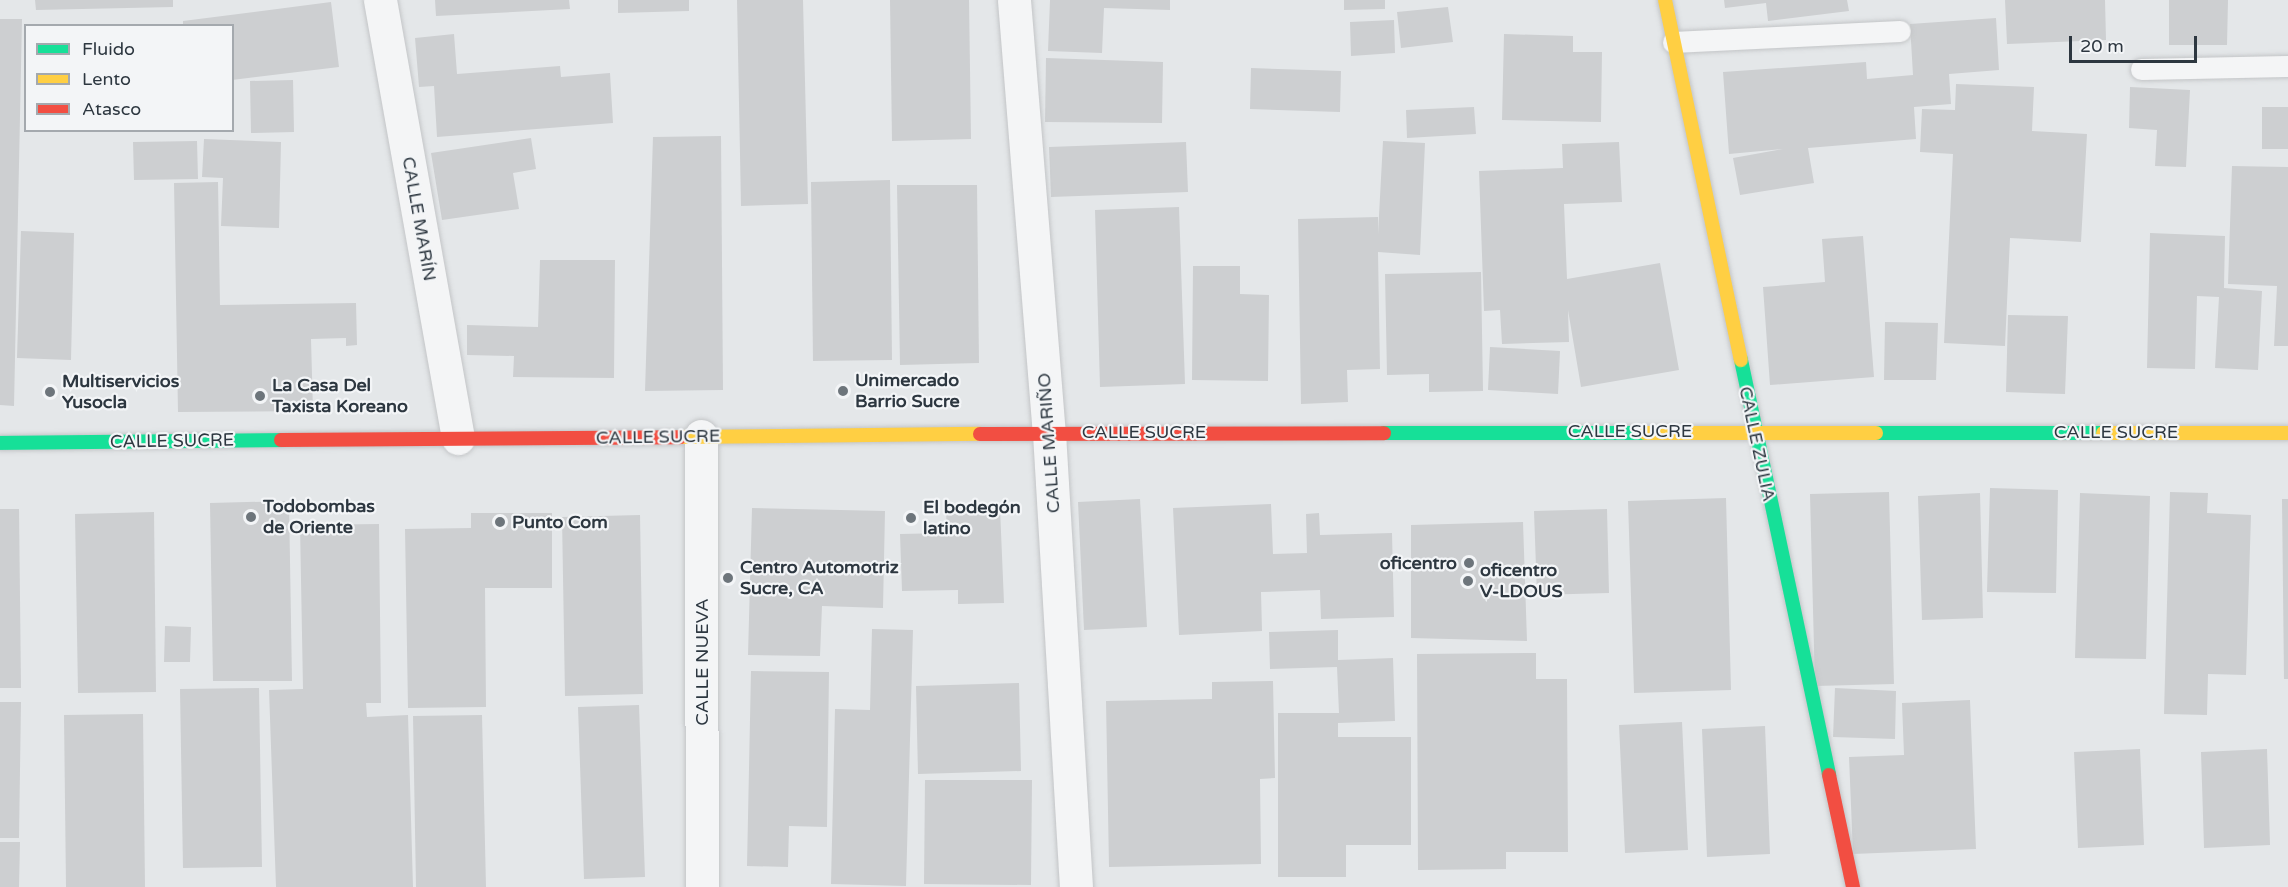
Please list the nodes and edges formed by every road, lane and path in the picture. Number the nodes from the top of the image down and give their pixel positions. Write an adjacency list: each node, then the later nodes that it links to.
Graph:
1 (380, 0): 12 (street, CALLE MARÍN)
2 (1014, 0): 9 (street, CALLE MARIÑO)
3 (1665, 0): 5 (street, CALLE ZULIA)
4 (1900, 31): 5 (lane)
5 (1673, 42): 8 (street, CALLE ZULIA)
6 (2288, 66): 7 (lane)
7 (2141, 69)
8 (1754, 431): 9 (street, CALLE SUCRE); 10 (street, CALLE SUCRE); 16 (street, CALLE ZULIA)
9 (1049, 433): 11 (street, CALLE SUCRE); 15 (street, CALLE MARIÑO)
10 (2288, 433)
11 (701, 436): 12 (street, CALLE SUCRE); 14 (street, CALLE NUEVA)
12 (458, 438): 13 (street, CALLE SUCRE)
13 (0, 443)
14 (702, 887)
15 (1076, 887)
16 (1852, 887)

